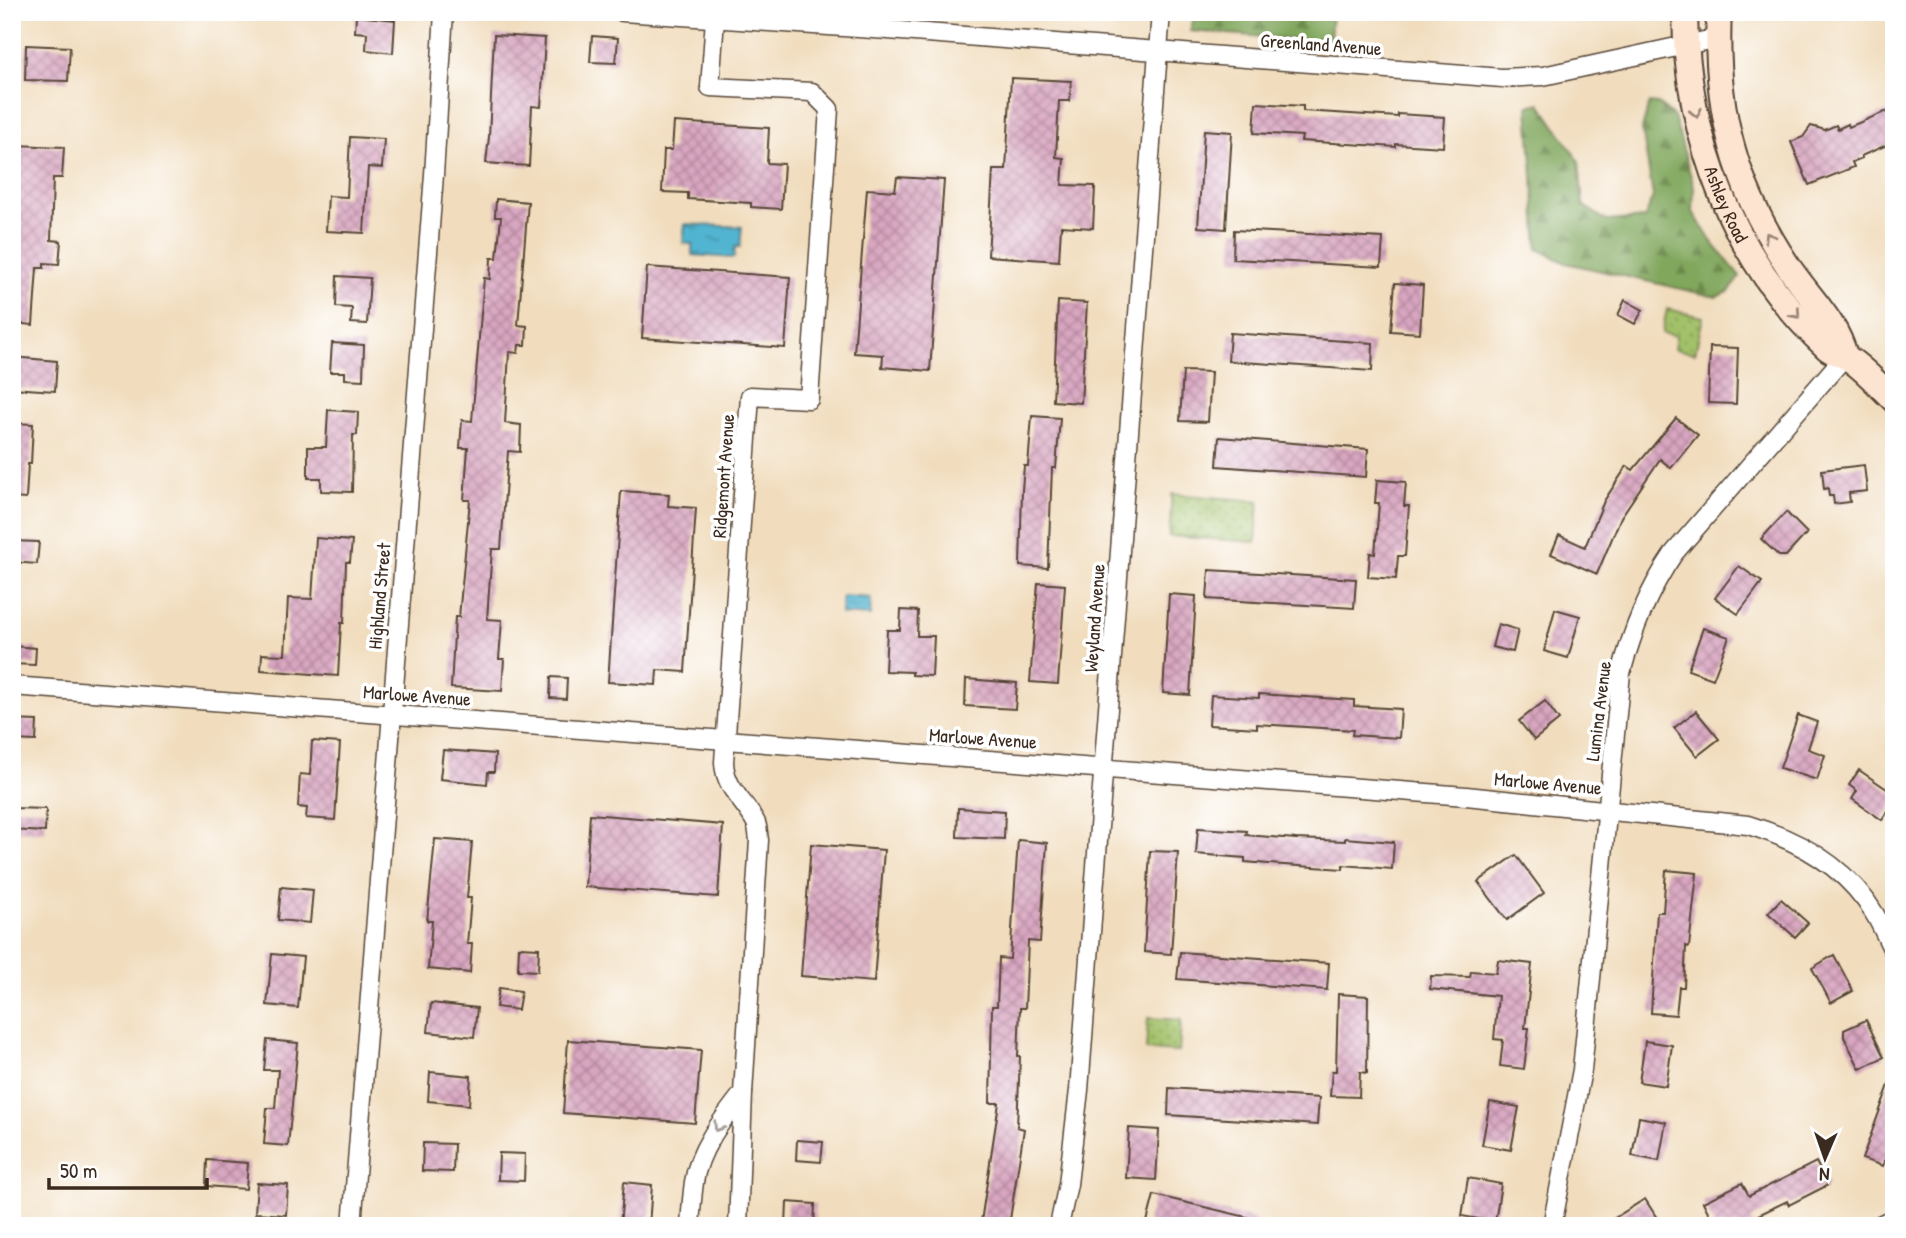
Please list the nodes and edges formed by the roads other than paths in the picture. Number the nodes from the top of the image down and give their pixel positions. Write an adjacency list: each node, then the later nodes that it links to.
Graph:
1 (444, 12): 13 (street, Highland Street)
2 (623, 12): 6 (street, Greenland Avenue)
3 (1161, 12): 9 (street, Weyland Avenue)
4 (1685, 12): 8 (street, Ashley Road)
5 (1719, 12): 7 (street, Ashley Road)
6 (715, 19): 9 (street, Greenland Avenue); 14 (street, Ridgemont Avenue)
7 (1718, 38): 8 (street, Greenland Avenue); 10 (street, Ashley Road, one-way to 7)
8 (1686, 46): 9 (street, Greenland Avenue); 10 (street, Ashley Road, one-way to 10)
9 (1158, 52): 15 (street, Weyland Avenue)
10 (1845, 356): 11 (street, Ashley Road); 16 (street, Lumina Avenue)
11 (1894, 400)
12 (12, 686): 13 (street, Marlowe Avenue)
13 (391, 714): 14 (street, Marlowe Avenue); 20 (street, Highland Street)
14 (725, 739): 15 (street, Marlowe Avenue); 18 (street, Ridgemont Avenue)
15 (1104, 768): 16 (street, Marlowe Avenue); 23 (street, Weyland Avenue)
16 (1608, 810): 17 (street, Marlowe Avenue); 24 (street, Lumina Avenue)
17 (1894, 952)
18 (744, 1090): 21 (street, one-way to 21); 22 (street, Ridgemont Avenue)
19 (1894, 1218): 25 (street)
20 (352, 1226)
21 (690, 1226)
22 (738, 1226)
23 (1059, 1226)
24 (1552, 1226)
25 (1878, 1226)

